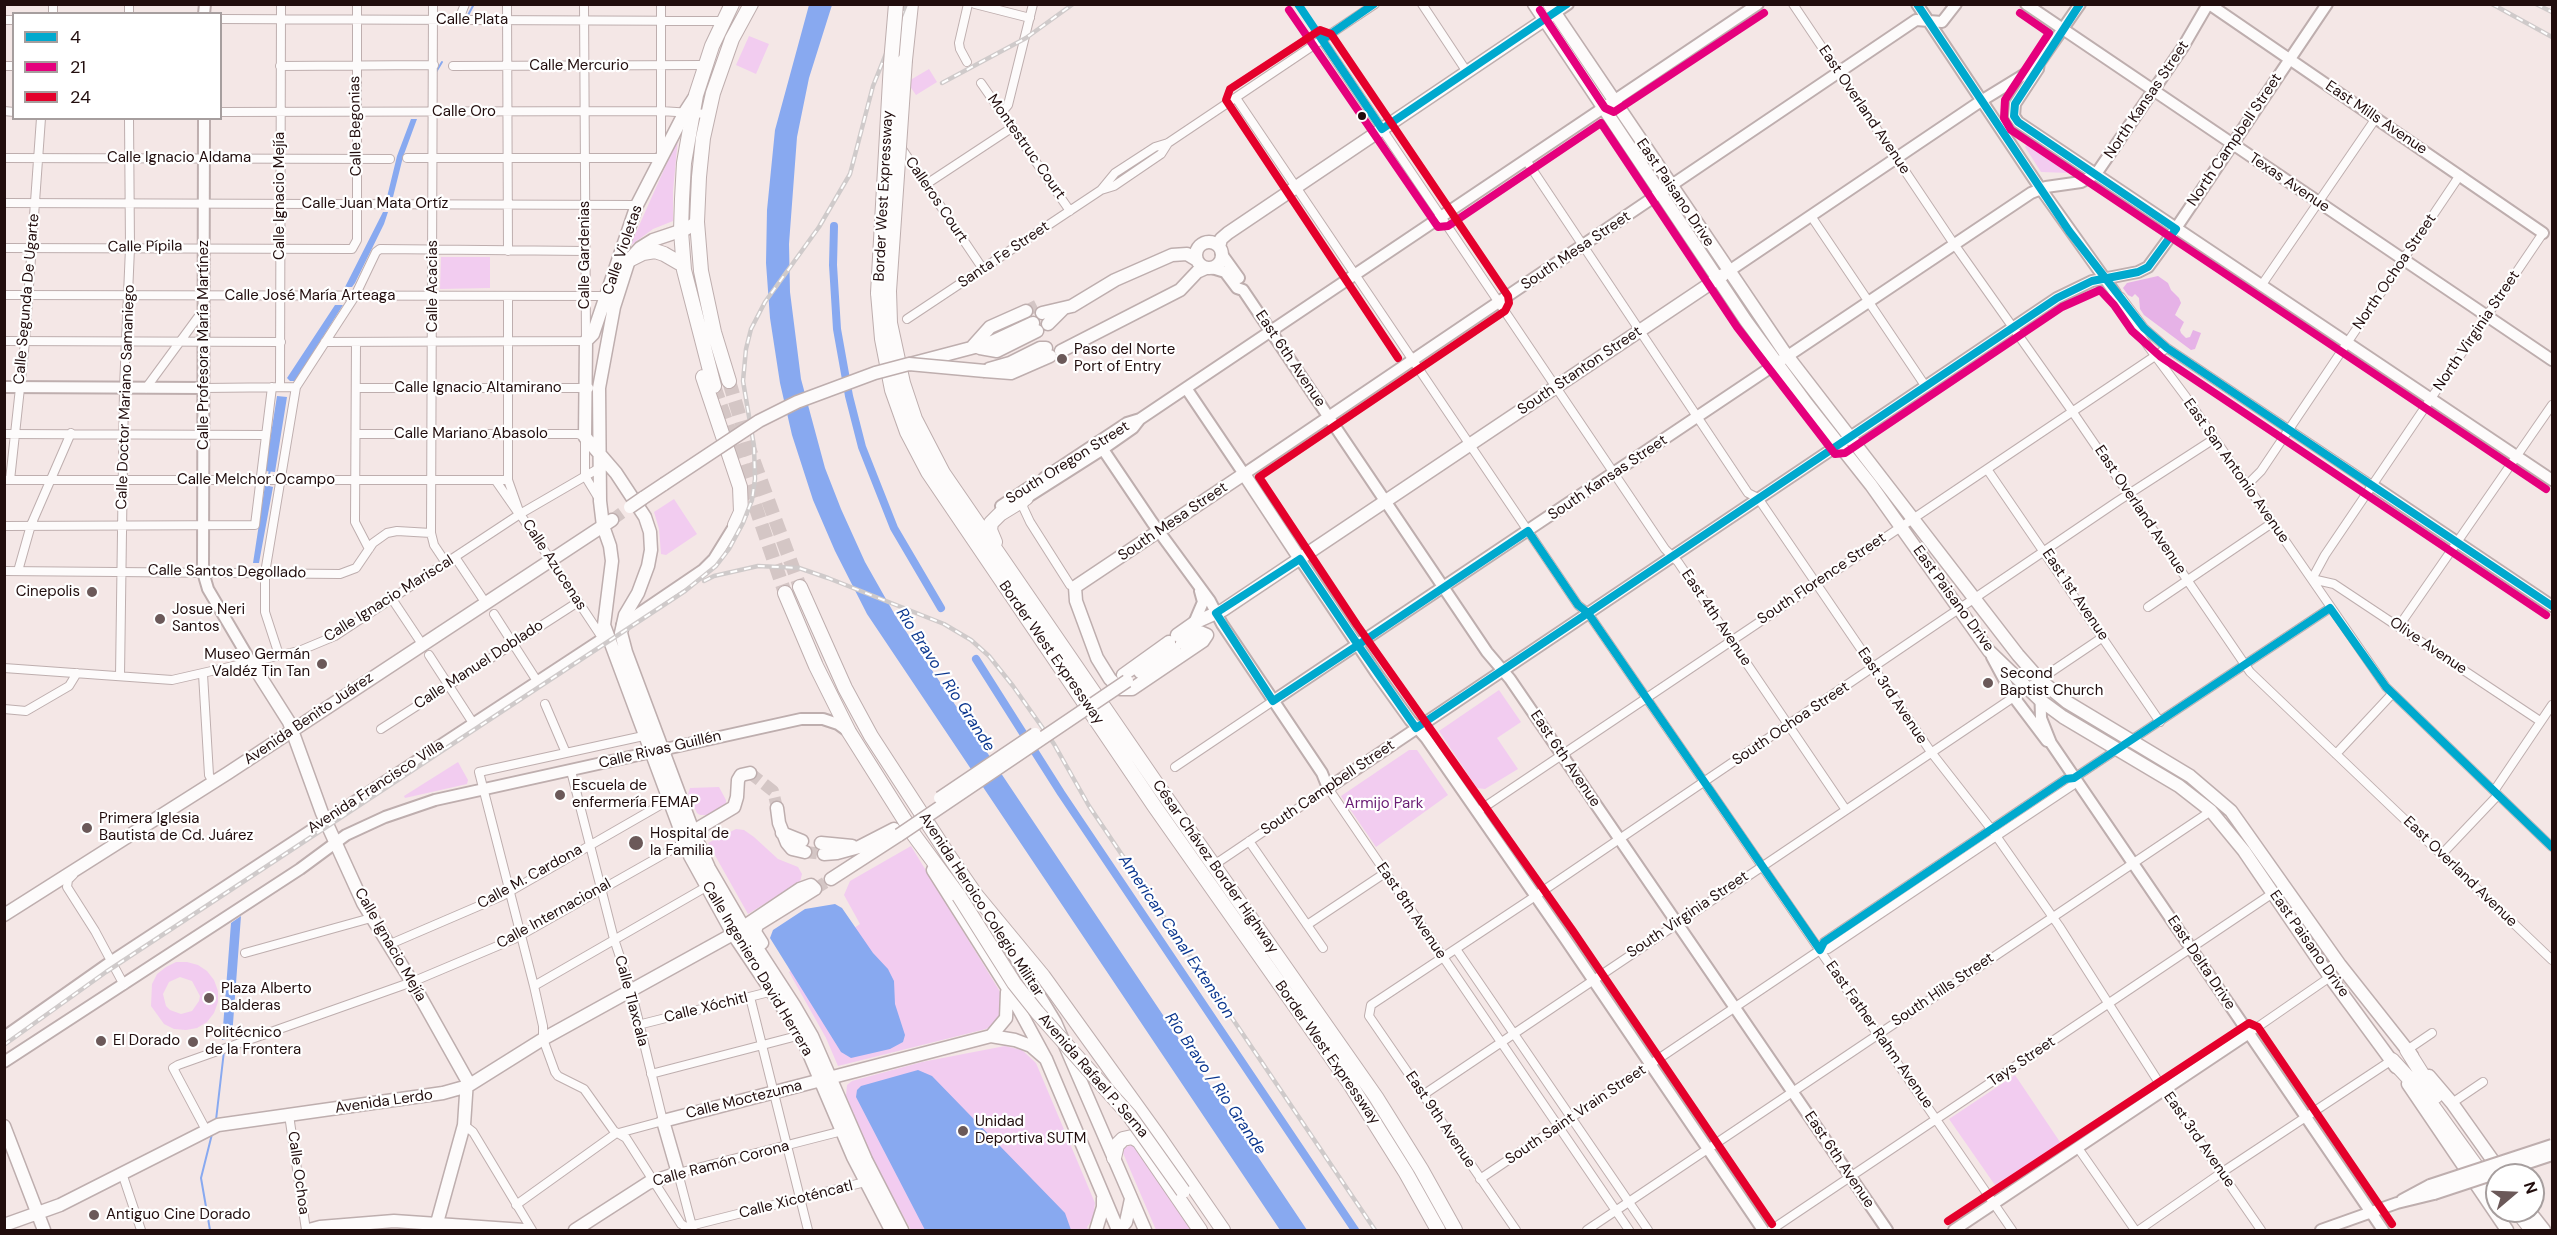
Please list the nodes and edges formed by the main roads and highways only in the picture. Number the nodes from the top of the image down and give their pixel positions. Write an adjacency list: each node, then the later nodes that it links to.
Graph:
1 (732, 4): 8 (highway)
2 (751, 4): 9 (highway)
3 (896, 4): 17 (highway, Border West Expressway, bridge)
4 (911, 4): 17 (highway, Border West Expressway, bridge)
5 (1534, 4): 6 (main road, East Paisano Drive)
6 (1549, 13): 7 (main road, East Paisano Drive); 11 (main road)
7 (1609, 105): 15 (main road, East Paisano Drive); 16 (main road, East Paisano Drive)
8 (688, 112): 10 (highway); 18 (main road, Calle Violetas)
9 (697, 222): 10 (main road); 24 (highway)
10 (681, 231): 12 (main road); 14 (highway)
11 (1220, 250): 13 (main road); 13 (main road)
12 (629, 260): 14 (highway); 18 (main road, Calle Gardenias)
13 (1205, 265): 19 (main road); 23 (main road)
14 (683, 268): 25 (highway); 33 (highway)
15 (1729, 271): 16 (main road, South Stanton Street); 62 (main road, East Paisano Drive)
16 (1717, 279): 34 (main road, South Stanton Street); 64 (main road, East Paisano Drive)
17 (884, 292): 26 (highway, Border West Expressway); 91 (highway, Border West Expressway)
18 (611, 297): 21 (main road, Calle Violetas); 27 (main road, Calle Gardenias)
19 (1062, 309): 20 (main road); 20 (main road)
20 (1037, 319): 22 (main road); 23 (main road)
21 (586, 341): 27 (main road, Calle Gardenias)
22 (909, 364): 23 (main road, bridge); 31 (main road, bridge)
23 (985, 370)
24 (729, 381)
25 (714, 386)
26 (915, 418): 30 (highway); 42 (highway, Border West Expressway)
27 (598, 454): 28 (main road)
28 (604, 467): 32 (main road); 38 (main road)
29 (1026, 498): 42 (highway)
30 (997, 508)
31 (626, 510)
32 (607, 523): 39 (main road); 43 (main road, Avenida Benito Juárez)
33 (735, 525)
34 (1300, 559): 35 (main road, South Mesa Street); 40 (main road, South Stanton Street)
35 (1075, 586): 40 (main road, South Stanton Street)
36 (800, 587): 54 (highway, Avenida Heroico Colegio Militar)
37 (785, 593): 49 (highway, Avenida Heroico Colegio Militar)
38 (622, 625): 39 (main road, Avenida Francisco Villa); 44 (main road, Calle Ingeniero David Herrera)
39 (606, 641): 44 (main road, Calle Ingeniero David Herrera)
40 (1176, 642): 48 (main road, South Stanton Street, bridge)
41 (251, 662): 43 (main road, Calle Ignacio Mejía)
42 (1089, 687): 92 (highway, César Chávez Border Highway)
43 (293, 730): 55 (main road, Avenida Benito Juárez); 66 (main road, Calle Ignacio Mejía)
44 (650, 735): 45 (main road, Calle Ingeniero David Herrera)
45 (656, 751): 50 (main road, Calle Ingeniero David Herrera); 50 (main road, Calle Ingeniero David Herrera)
46 (750, 773): 50 (main road)
47 (777, 808): 51 (main road)
48 (897, 831): 52 (main road); 53 (main road)
49 (914, 835): 58 (main road, Avenida Heroico Colegio Militar); 89 (highway, Avenida Rafael P. Serna, bridge)
50 (688, 837): 56 (main road, Calle Ingeniero David Herrera); 56 (main road, Calle Ingeniero David Herrera)
51 (804, 846)
52 (823, 848)
53 (831, 879)
54 (976, 895): 69 (main road, Avenida Heroico Colegio Militar); 90 (highway, Avenida Rafael P. Serna)
55 (4, 915)
56 (739, 931): 57 (main road, Calle Ingeniero David Herrera); 59 (main road, Calle Ingeniero David Herrera); 60 (main road, Avenida Lerdo); 66 (main road, Avenida Lerdo)
57 (773, 973): 59 (main road); 60 (main road, Calle Ingeniero David Herrera)
58 (1007, 987): 61 (main road); 63 (main road, Avenida Heroico Colegio Militar)
59 (772, 991): 65 (main road, Calle Ingeniero David Herrera)
60 (794, 1005): 65 (main road, Calle Ingeniero David Herrera)
61 (991, 1036): 63 (main road, Calle Moctezuma); 65 (main road, Calle Moctezuma)
62 (2407, 1050): 70 (main road, East Paisano Drive); 71 (highway)
63 (1046, 1059): 74 (main road, Avenida Heroico Colegio Militar)
64 (2392, 1060): 73 (highway); 93 (main road, East Paisano Drive)
65 (826, 1080): 67 (main road, Calle Moctezuma); 83 (main road, Calle Ingeniero David Herrera); 84 (main road, Calle Ingeniero David Herrera)
66 (468, 1086): 76 (main road, Avenida Lerdo); 78 (main road)
67 (663, 1121): 72 (main road, Calle Tlaxcala)
68 (4, 1126): 76 (main road)
69 (1114, 1158): 75 (main road, Avenida Heroico Colegio Militar); 88 (highway)
70 (2495, 1163)
71 (2485, 1165)
72 (678, 1173): 82 (main road, Calle Ramón Corona)
73 (2485, 1178)
74 (1103, 1194): 85 (main road); 86 (main road, Avenida Heroico Colegio Militar)
75 (1131, 1198): 86 (main road); 87 (main road, Avenida Heroico Colegio Militar)
76 (38, 1214): 77 (main road, Avenida Lerdo); 79 (main road)
77 (4, 1225)
78 (435, 1228): 80 (main road); 81 (main road)
79 (44, 1230)
80 (308, 1230)
81 (524, 1230)
82 (575, 1230)
83 (891, 1230)
84 (902, 1230)
85 (1096, 1230)
86 (1119, 1230)
87 (1145, 1230)
88 (1200, 1230)
89 (1208, 1230)
90 (1223, 1230)
91 (1438, 1230)
92 (1455, 1230)
93 (2507, 1230)

